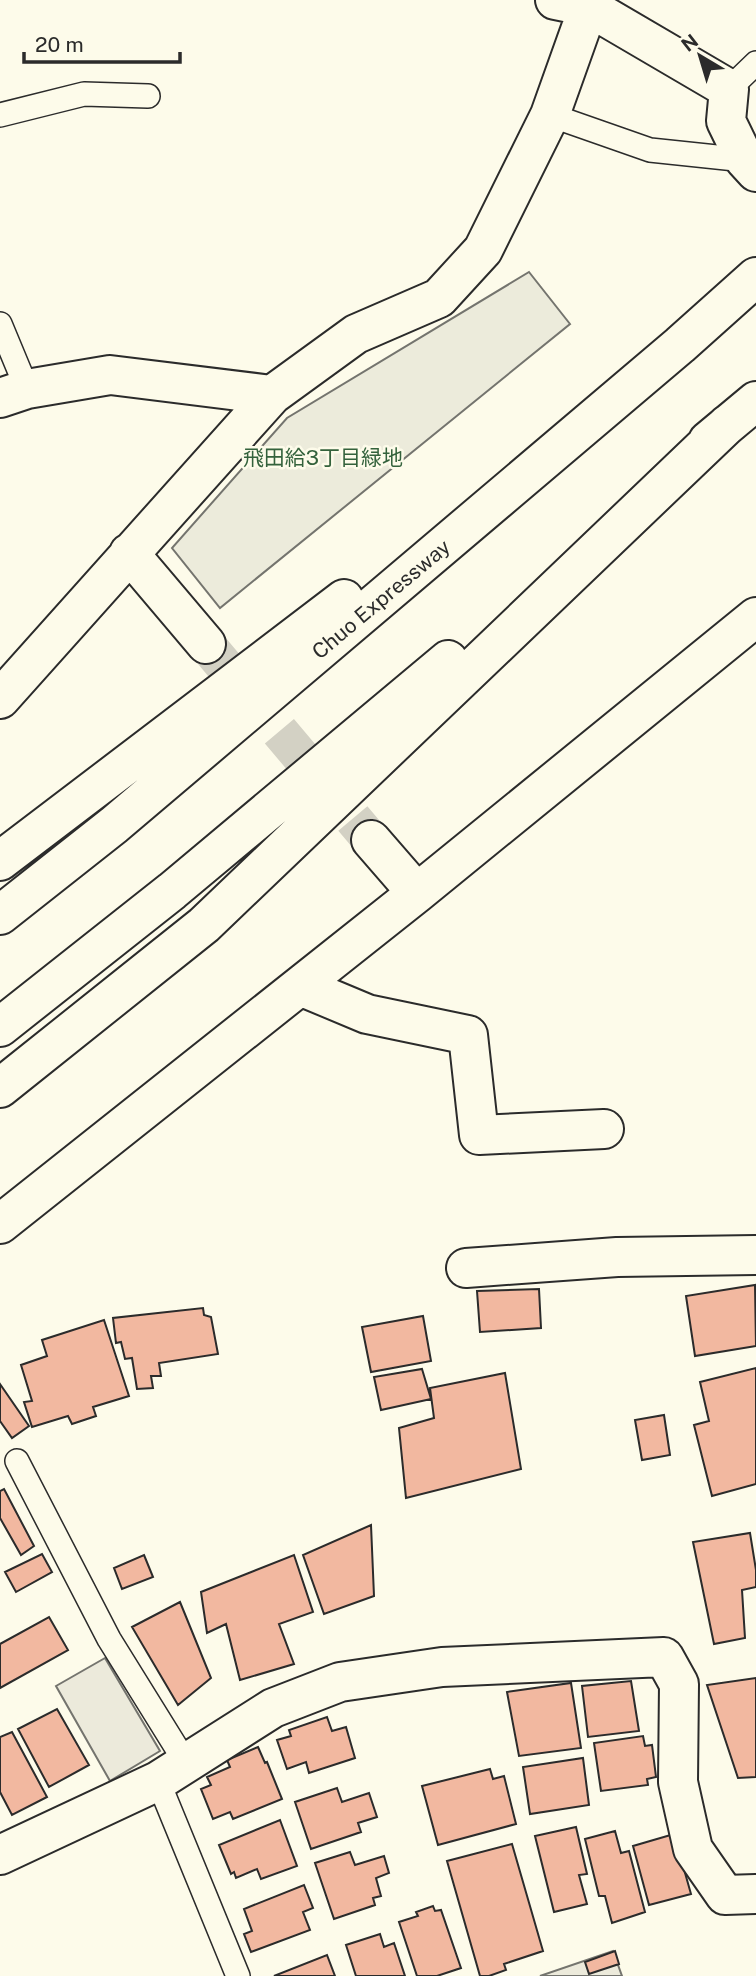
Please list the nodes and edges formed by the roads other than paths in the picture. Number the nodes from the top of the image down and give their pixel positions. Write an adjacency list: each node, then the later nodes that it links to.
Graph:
1 (578, 2): 3 (main road); 6 (main road)
2 (756, 63): 3 (lane)
3 (729, 89): 7 (main road)
4 (148, 96): 5 (lane)
5 (0, 114)
6 (550, 115): 7 (lane); 12 (main road)
7 (751, 166)
8 (749, 284): 10 (main road, Chuo Expressway)
9 (0, 324): 11 (lane)
10 (680, 345): 19 (main road); 21 (main road, Chuo Expressway)
11 (14, 394): 12 (main road)
12 (272, 396): 14 (main road)
13 (742, 413): 23 (main road); 24 (main road)
14 (129, 553): 16 (main road); 17 (main road)
15 (756, 617): 20 (main road)
16 (206, 644)
17 (0, 699)
18 (371, 839): 20 (main road)
19 (0, 861)
20 (417, 893): 22 (main road)
21 (0, 915)
22 (300, 986): 25 (main road); 26 (main road)
23 (0, 1027)
24 (0, 1088)
25 (604, 1129)
26 (0, 1224)
27 (756, 1255): 28 (main road)
28 (466, 1268)
29 (18, 1461): 30 (lane)
30 (172, 1772): 31 (main road); 32 (main road); 33 (lane)
31 (0, 1855)
32 (756, 1894)
33 (238, 1976)

